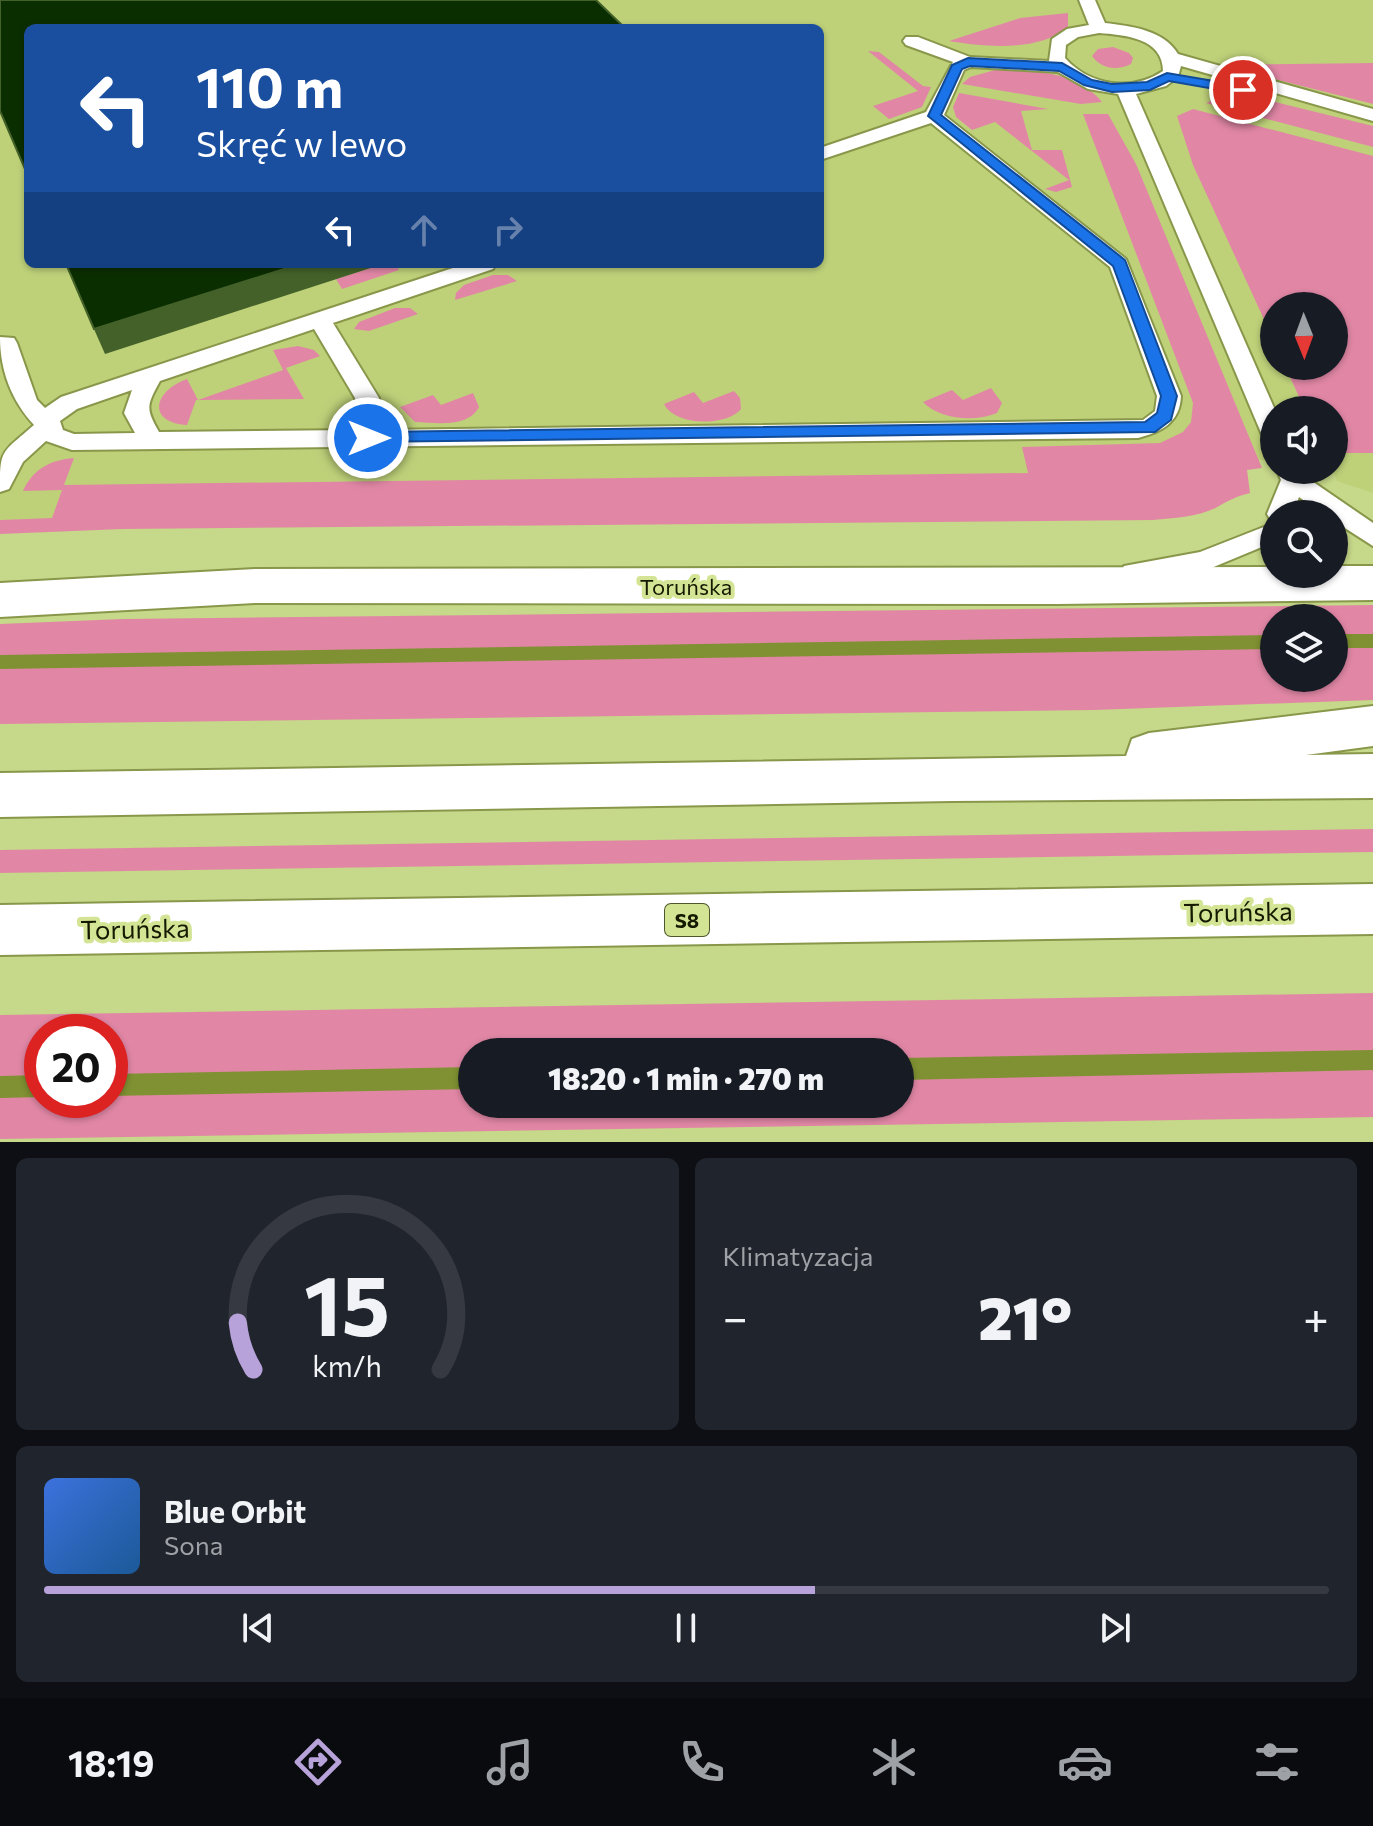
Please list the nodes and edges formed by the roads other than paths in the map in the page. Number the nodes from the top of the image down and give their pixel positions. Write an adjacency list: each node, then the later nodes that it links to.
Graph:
1 (1087, 0): 2 (lane)
2 (1099, 28): 3 (lane); 4 (lane)
3 (1058, 43): 5 (lane); 6 (lane)
4 (1172, 58): 7 (lane); 9 (lane)
5 (968, 62): 6 (lane); 11 (lane)
6 (1062, 67): 8 (lane)
7 (1167, 77): 8 (lane); 9 (lane)
8 (1125, 89): 17 (lane)
9 (1321, 102): 10 (lane)
10 (1373, 115)
11 (934, 116): 12 (lane); 19 (lane)
12 (824, 153)
13 (474, 268): 14 (lane)
14 (320, 320): 16 (lane); 19 (lane)
15 (2, 338): 18 (lane)
16 (152, 375): 18 (lane); 20 (lane)
17 (1260, 402)
18 (48, 426): 20 (lane); 21 (lane)
19 (368, 438): 20 (lane)
20 (152, 441)
21 (0, 483)
22 (1303, 484): 23 (lane)
23 (1373, 536)
24 (1260, 538): 26 (lane)
25 (1373, 583): 26 (main road, Toruńska)
26 (1058, 587): 27 (main road, Toruńska)
27 (0, 600)
28 (1373, 726): 30 (main road)
29 (1373, 776): 30 (main road)
30 (952, 779): 31 (main road)
31 (0, 795)
32 (1373, 909): 33 (main road, Toruńska / S8)
33 (0, 930)

